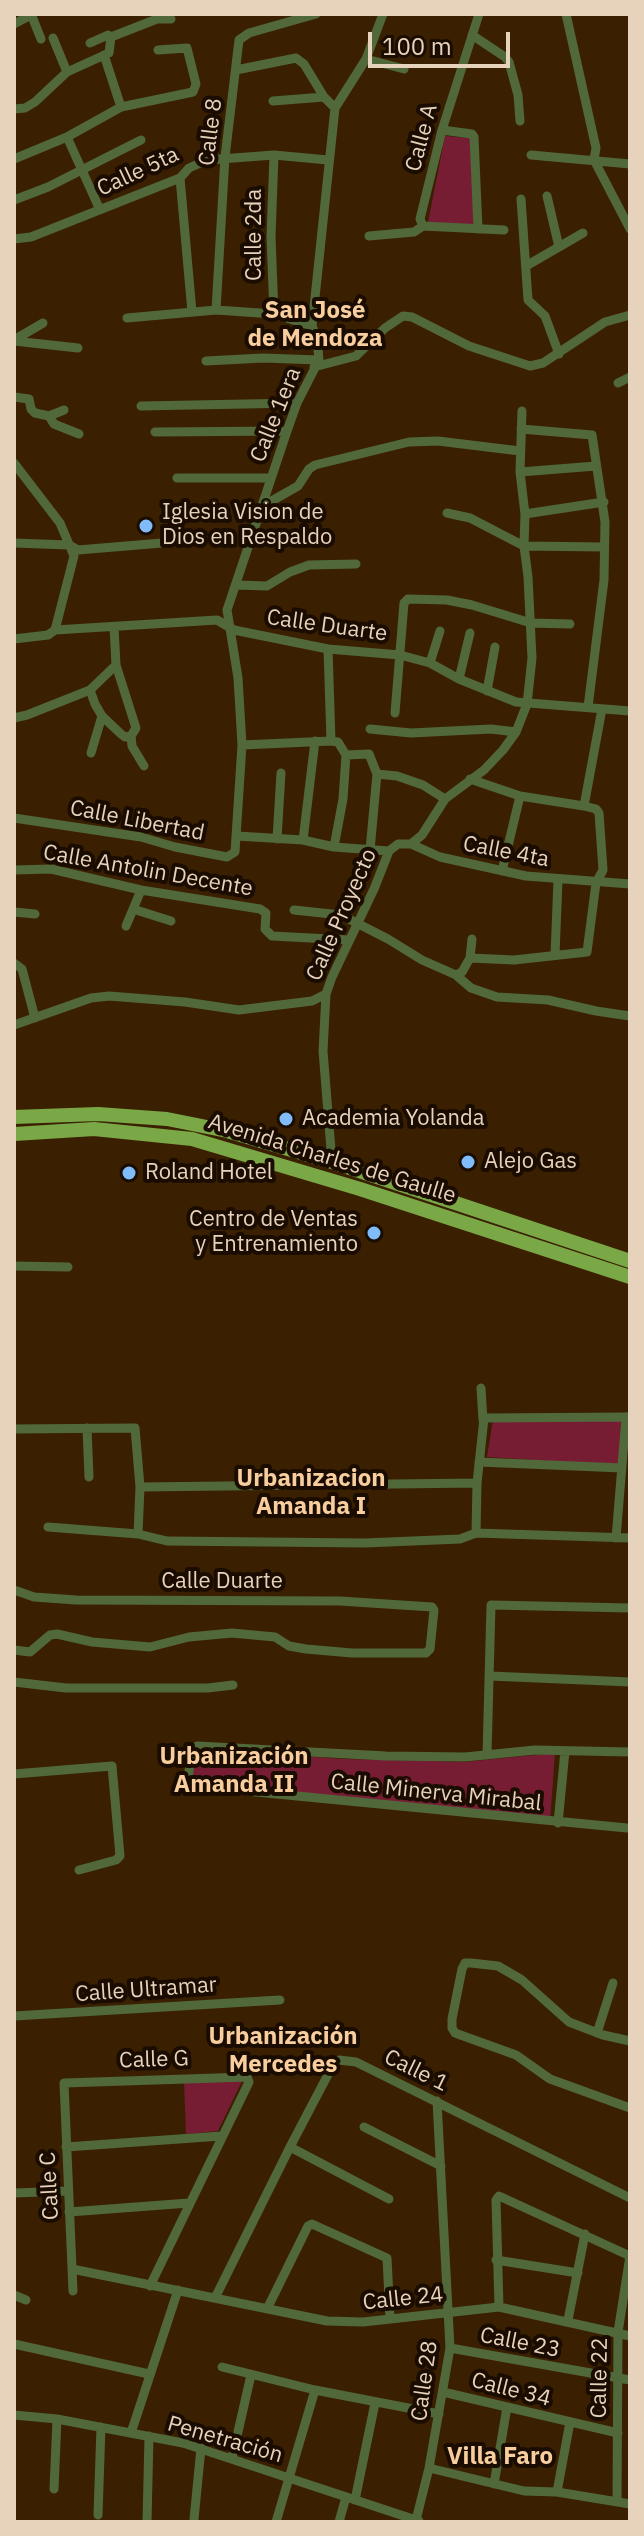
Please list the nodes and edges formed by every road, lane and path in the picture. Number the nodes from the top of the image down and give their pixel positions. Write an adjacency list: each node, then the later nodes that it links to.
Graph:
1 (316, 14): 17 (street, Calle 8)
2 (383, 14): 15 (street, Calle 1era)
3 (479, 14): 8 (street, Calle A)
4 (566, 14): 33 (street)
5 (31, 15): 7 (street); 11 (street)
6 (171, 19): 9 (street)
7 (14, 24)
8 (472, 35): 24 (street); 25 (street, Calle A)
9 (111, 37): 12 (street); 14 (street)
10 (53, 38): 18 (street)
11 (41, 39)
12 (90, 43)
13 (158, 50): 21 (street)
14 (107, 54): 18 (street); 21 (street)
15 (366, 59): 16 (street); 22 (street, Calle 1era)
16 (404, 69)
17 (236, 70): 19 (street); 30 (street, Calle 8)
18 (67, 72): 23 (street)
19 (324, 97): 20 (street); 22 (street)
20 (273, 101)
21 (121, 107): 26 (street)
22 (335, 108): 32 (street, Calle 1era)
23 (14, 109)
24 (520, 121)
25 (442, 130): 41 (street, Calle A); 42 (street)
26 (67, 137): 31 (street); 35 (street)
27 (141, 140): 35 (street)
28 (274, 155): 30 (street, Calle 5ta); 32 (street, Calle 5ta); 52 (street, Calle 2da)
29 (531, 155): 33 (street)
30 (225, 157): 36 (street, Calle 5ta); 50 (street, Calle 8)
31 (14, 159)
32 (328, 160): 56 (street, Calle 1era)
33 (594, 160): 34 (street); 43 (street)
34 (630, 164)
35 (81, 170): 39 (street); 40 (street)
36 (180, 178): 40 (street, Calle 5ta); 51 (street)
37 (547, 196): 48 (street)
38 (521, 199): 49 (street)
39 (14, 200)
40 (100, 210): 47 (street, Calle 5ta)
41 (423, 226): 42 (street); 46 (street)
42 (478, 229): 44 (street)
43 (630, 229)
44 (504, 230)
45 (583, 233): 48 (street)
46 (369, 236)
47 (14, 239)
48 (559, 247): 49 (street)
49 (526, 266): 59 (street)
50 (216, 310): 51 (street); 52 (street)
51 (192, 312): 54 (street)
52 (274, 314): 56 (street)
53 (630, 315): 59 (street)
54 (127, 318)
55 (43, 323): 57 (street)
56 (312, 326): 61 (street, Calle 1era)
57 (14, 340): 58 (street)
58 (78, 348)
59 (559, 354): 61 (street)
60 (206, 361): 61 (street)
61 (316, 364): 65 (street, Calle 1era)
62 (630, 377): 63 (street)
63 (618, 383)
64 (14, 397): 69 (street)
65 (297, 403): 66 (street); 71 (street, Calle 1era)
66 (141, 406)
67 (64, 410): 69 (street)
68 (522, 411): 70 (street, Calle Proyecto)
69 (49, 416): 73 (street)
70 (521, 429): 74 (street, Calle Proyecto); 76 (street)
71 (287, 431): 72 (street); 79 (street, Calle 1era)
72 (155, 432)
73 (79, 434)
74 (520, 451): 77 (street, Calle Proyecto); 81 (street)
75 (14, 463): 86 (street)
76 (596, 466): 77 (street); 80 (street)
77 (520, 472): 83 (street, Calle Proyecto)
78 (177, 478): 79 (street)
79 (270, 478): 81 (street, Calle 1era)
80 (604, 502): 83 (street); 88 (street)
81 (261, 507): 90 (street, Calle 1era)
82 (447, 513): 87 (street)
83 (525, 514): 87 (street, Calle Proyecto)
84 (186, 541): 86 (street)
85 (14, 543): 86 (street)
86 (69, 545): 95 (street)
87 (524, 546): 88 (street); 91 (street, Calle Proyecto)
88 (604, 547): 108 (street)
89 (356, 564): 90 (street)
90 (237, 585): 93 (street, Calle 1era)
91 (531, 623): 92 (street); 101 (street); 107 (street, Calle Proyecto)
92 (570, 624)
93 (229, 626): 94 (street, Calle Duarte); 100 (street, Calle Duarte); 119 (street, Calle 1era)
94 (114, 627): 95 (street, Calle Duarte); 103 (street)
95 (55, 630): 98 (street, Calle Duarte)
96 (440, 631): 102 (street)
97 (470, 633): 104 (street)
98 (14, 639)
99 (495, 647): 106 (street)
100 (328, 649): 101 (street, Calle Duarte); 118 (street)
101 (400, 655): 102 (street, Calle Duarte); 111 (street)
102 (430, 663): 104 (street, Calle Duarte)
103 (116, 665): 105 (street); 116 (street)
104 (459, 679): 106 (street, Calle Duarte)
105 (90, 690): 112 (street); 113 (street)
106 (487, 691): 107 (street, Calle Duarte)
107 (527, 704): 108 (street, Calle Duarte); 115 (street, Calle Proyecto)
108 (588, 707): 109 (street, Calle Duarte)
109 (602, 709): 110 (street, Calle Duarte); 128 (street)
110 (630, 711)
111 (395, 713)
112 (102, 716): 116 (street); 120 (street)
113 (14, 718)
114 (370, 729): 115 (street)
115 (516, 732): 125 (street, Calle Proyecto)
116 (131, 736): 122 (street)
117 (315, 741): 118 (street); 119 (street); 132 (street)
118 (331, 741): 121 (street)
119 (242, 745): 130 (street, Calle 1era)
120 (91, 753)
121 (346, 755): 124 (street); 134 (street)
122 (144, 766)
123 (281, 773): 131 (street)
124 (377, 774): 127 (street); 135 (street)
125 (470, 779): 126 (street); 127 (street, Calle Proyecto)
126 (520, 796): 128 (street); 138 (street)
127 (445, 799): 133 (street, Calle Proyecto)
128 (584, 806): 140 (street)
129 (14, 818): 130 (street, Calle Libertad)
130 (237, 836): 131 (street)
131 (277, 839): 132 (street)
132 (303, 840): 134 (street)
133 (411, 844): 136 (street, Calle Proyecto); 138 (street, Calle 4ta)
134 (334, 847): 135 (street)
135 (370, 850): 136 (street)
136 (389, 851): 148 (street, Calle Proyecto)
137 (14, 870): 142 (street, Calle Antolin Decente)
138 (502, 871): 139 (street, Calle 4ta)
139 (558, 880): 140 (street, Calle 4ta); 152 (street)
140 (596, 883): 141 (street, Calle 4ta); 152 (street)
141 (630, 884)
142 (141, 890): 143 (street); 151 (street, Calle Antolin Decente)
143 (133, 909): 147 (street); 149 (street)
144 (294, 910): 148 (street)
145 (14, 912): 146 (street)
146 (35, 914)
147 (171, 921)
148 (358, 925): 151 (street, Calle Proyecto); 155 (street)
149 (126, 926)
150 (472, 939): 153 (street)
151 (349, 940): 156 (street, Calle Proyecto)
152 (555, 955): 153 (street)
153 (470, 958): 155 (street)
154 (14, 963): 158 (street)
155 (456, 975): 157 (street)
156 (326, 994): 158 (street); 163 (street, Calle Proyecto)
157 (630, 1016)
158 (35, 1018): 159 (street)
159 (14, 1025)
160 (14, 1117): 162 (main road, Avenida Charles de Gaulle)
161 (14, 1134): 162 (main road, Avenida Charles de Gaulle)
162 (301, 1162): 163 (main road, Avenida Charles de Gaulle); 165 (main road, Avenida Charles de Gaulle)
163 (332, 1162): 164 (main road, Avenida Charles de Gaulle)
164 (452, 1201): 165 (main road); 166 (main road, Avenida Charles de Gaulle)
165 (448, 1218): 169 (main road, Avenida Charles de Gaulle)
166 (630, 1261)
167 (14, 1266): 168 (street)
168 (68, 1267)
169 (630, 1277)
170 (481, 1388): 172 (street)
171 (628, 1417): 172 (street); 176 (street)
172 (485, 1418): 175 (street)
173 (87, 1428): 174 (street); 177 (street); 179 (street)
174 (14, 1429)
175 (479, 1462): 176 (street); 178 (street)
176 (622, 1468): 183 (street)
177 (89, 1477)
178 (477, 1483): 179 (street); 181 (street)
179 (140, 1487): 182 (street)
180 (48, 1527): 182 (street)
181 (476, 1533): 182 (street); 183 (street)
182 (138, 1534)
183 (616, 1538): 184 (street)
184 (630, 1538)
185 (14, 1590): 187 (street, Calle Duarte)
186 (630, 1608): 188 (street)
187 (14, 1650)
188 (490, 1676): 190 (street); 194 (street)
189 (14, 1682): 191 (street)
190 (630, 1682)
191 (233, 1685)
192 (565, 1751): 193 (street); 194 (street); 196 (street)
193 (630, 1752)
194 (487, 1755): 196 (street, Calle Minerva Mirabal)
195 (14, 1774): 198 (street)
196 (558, 1823): 197 (street, Calle Minerva Mirabal)
197 (627, 1828)
198 (79, 1870)
199 (613, 1983): 202 (street)
200 (280, 2000): 201 (street, Calle Ultramar)
201 (14, 2016)
202 (597, 2033): 203 (street); 206 (street)
203 (630, 2041)
204 (67, 2081): 208 (street, Calle G); 209 (street, Calle C)
205 (437, 2101): 210 (street, Calle 1); 211 (street, Calle 28); 214 (street, Calle 1)
206 (630, 2108)
207 (364, 2127): 211 (street)
208 (221, 2136): 209 (street); 216 (street)
209 (66, 2147): 212 (street, Calle C)
210 (290, 2147): 215 (street); 227 (street, Calle 1)
211 (441, 2166): 231 (street, Calle 28)
212 (68, 2191): 213 (street); 217 (street, Calle C)
213 (14, 2193)
214 (630, 2198)
215 (389, 2199)
216 (189, 2203): 217 (street); 223 (street)
217 (69, 2212): 221 (street, Calle C)
218 (585, 2234): 219 (street); 220 (street); 222 (street)
219 (630, 2256): 234 (street, Calle 22)
220 (496, 2260): 222 (street); 229 (street)
221 (72, 2269): 223 (street, Calle 24); 225 (street, Calle C)
222 (578, 2273): 233 (street)
223 (150, 2286): 224 (street, Calle 24)
224 (178, 2290): 227 (street, Calle 24); 239 (street)
225 (73, 2291)
226 (14, 2295): 228 (street)
227 (215, 2298): 230 (street, Calle 24)
228 (26, 2300)
229 (499, 2307): 231 (street, Calle 24); 233 (street, Calle 24)
230 (267, 2309): 232 (street, Calle 24); 232 (street)
231 (449, 2313): 232 (street, Calle 24); 237 (street, Calle 28)
232 (390, 2318)
233 (568, 2320): 234 (street, Calle 24)
234 (618, 2332): 235 (street, Calle 24); 241 (street, Calle 22)
235 (630, 2336)
236 (14, 2344): 239 (street)
237 (450, 2348): 241 (street, Calle 23); 244 (street, Calle 28)
238 (222, 2367): 240 (street)
239 (149, 2374): 252 (street)
240 (251, 2375): 243 (street); 256 (street)
241 (616, 2380): 242 (street, Calle 23); 253 (street, Calle 22)
242 (630, 2380)
243 (315, 2390): 245 (street); 258 (street)
244 (443, 2392): 246 (street, Calle 34); 247 (street, Calle 28)
245 (375, 2403): 247 (street); 262 (street)
246 (507, 2407): 250 (street, Calle 34); 259 (street)
247 (439, 2414): 257 (street, Calle 28)
248 (14, 2415): 249 (street, Penetración)
249 (57, 2419): 251 (street, Penetración); 260 (street)
250 (570, 2422): 253 (street, Calle 34); 261 (street)
251 (101, 2427): 252 (street, Penetración); 265 (street)
252 (131, 2433): 254 (street, Penetración)
253 (618, 2433): 263 (street, Calle 22)
254 (149, 2436): 255 (street, Penetración); 269 (street)
255 (201, 2448): 256 (street, Penetración); 267 (street)
256 (232, 2458): 258 (street, Penetración)
257 (429, 2468): 259 (street); 268 (street, Calle 28)
258 (291, 2478): 262 (street, Penetración); 270 (street)
259 (494, 2484): 261 (street)
260 (54, 2489)
261 (557, 2492): 263 (street)
262 (351, 2498): 266 (street, Penetración); 271 (street)
263 (617, 2502): 264 (street)
264 (630, 2504)
265 (98, 2515)
266 (397, 2518): 268 (street, Penetración)
267 (194, 2519)
268 (418, 2521)
269 (147, 2522)
270 (276, 2522)
271 (339, 2522)

